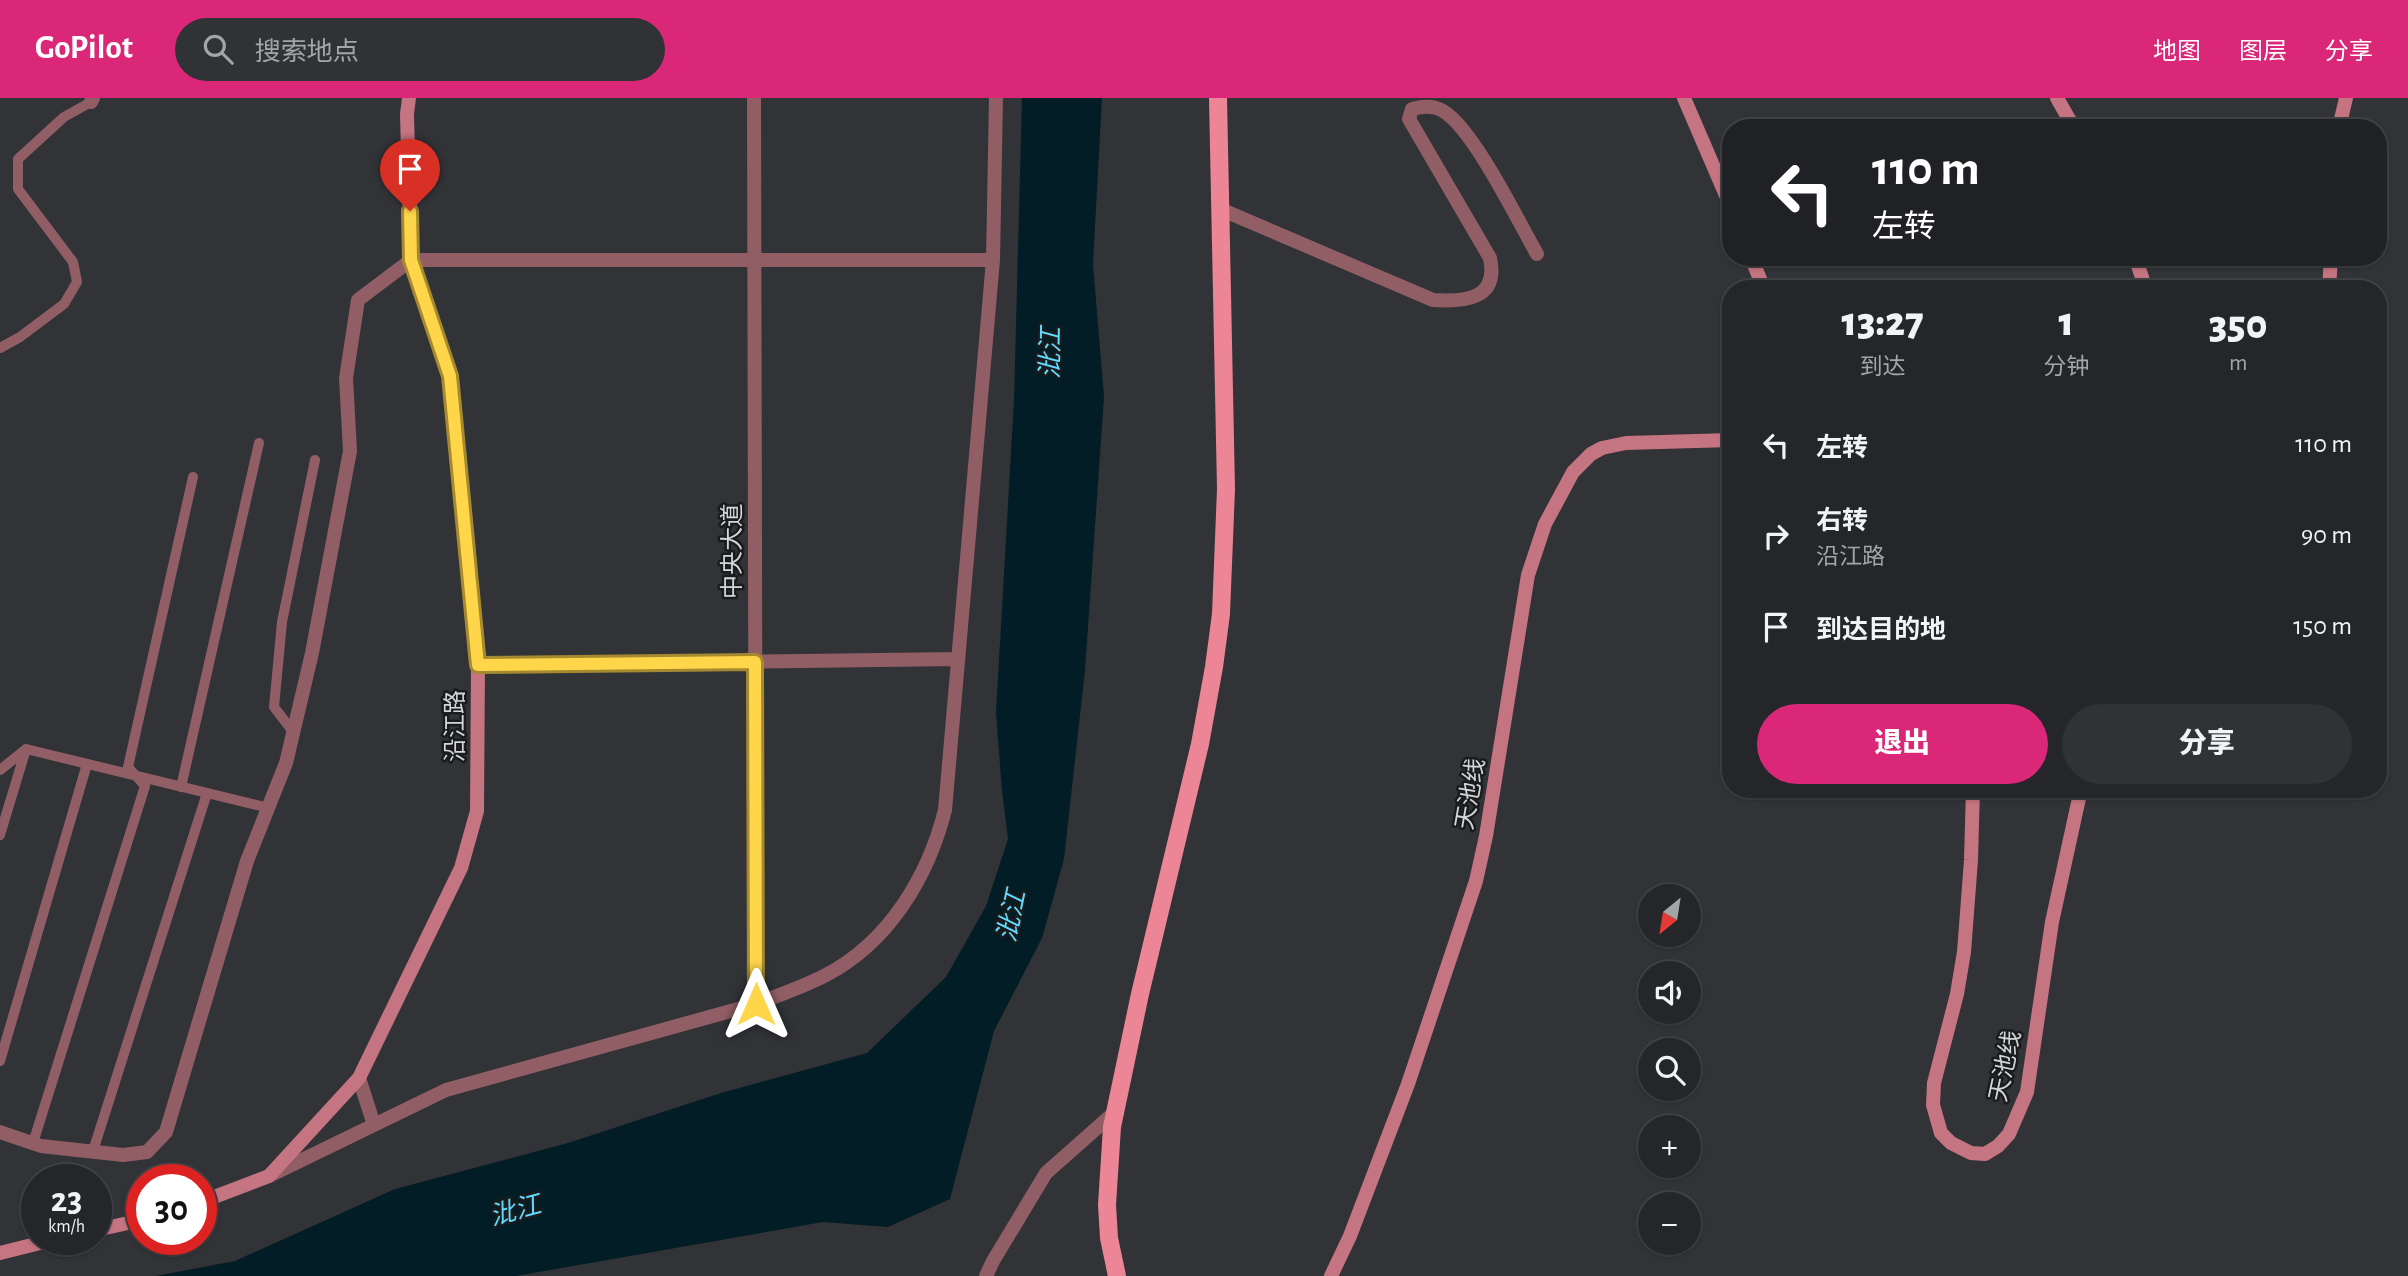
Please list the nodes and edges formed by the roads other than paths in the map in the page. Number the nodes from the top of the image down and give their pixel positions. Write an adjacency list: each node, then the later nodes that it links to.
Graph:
1 (409, 98): 14 (street, 沿江路)
2 (754, 98): 15 (street, 中央大道)
3 (996, 98): 16 (street)
4 (1218, 98): 12 (main road)
5 (1684, 98): 11 (street)
6 (2057, 98): 9 (street)
7 (2346, 98): 10 (street)
8 (92, 100): 17 (lane)
9 (2069, 119)
10 (2341, 119)
11 (1722, 186)
12 (1220, 209): 13 (street); 39 (main road)
13 (1537, 254)
14 (411, 260): 15 (street); 24 (street, 沿江路); 25 (street)
15 (754, 260): 16 (street); 23 (street, 中央大道)
16 (993, 260): 22 (street)
17 (0, 348)
18 (1722, 440): 50 (street, 天池线)
19 (259, 443): 30 (lane)
20 (315, 460): 25 (lane)
21 (193, 477): 29 (lane)
22 (958, 659): 23 (street); 36 (street)
23 (755, 662): 24 (street); 36 (street, 中央大道)
24 (478, 665): 38 (street, 沿江路)
25 (294, 733): 34 (street)
26 (26, 749): 27 (lane); 28 (lane); 35 (lane)
27 (88, 764): 29 (lane); 37 (lane)
28 (0, 770)
29 (137, 776): 30 (lane); 42 (lane)
30 (181, 787): 31 (lane)
31 (207, 793): 34 (lane); 43 (lane)
32 (1973, 798): 33 (street, 天池线)
33 (2079, 798)
34 (269, 808): 43 (street)
35 (0, 835)
36 (756, 1004): 40 (street)
37 (0, 1061)
38 (359, 1078): 40 (street); 44 (street, 沿江路)
39 (1116, 1111): 48 (street); 49 (main road)
40 (374, 1125): 44 (street)
41 (0, 1132): 42 (street)
42 (33, 1143): 43 (street)
43 (93, 1152)
44 (269, 1176): 45 (street)
45 (217, 1196)
46 (21, 1248): 47 (street)
47 (0, 1253)
48 (986, 1276)
49 (1117, 1276)
50 (1331, 1276)

